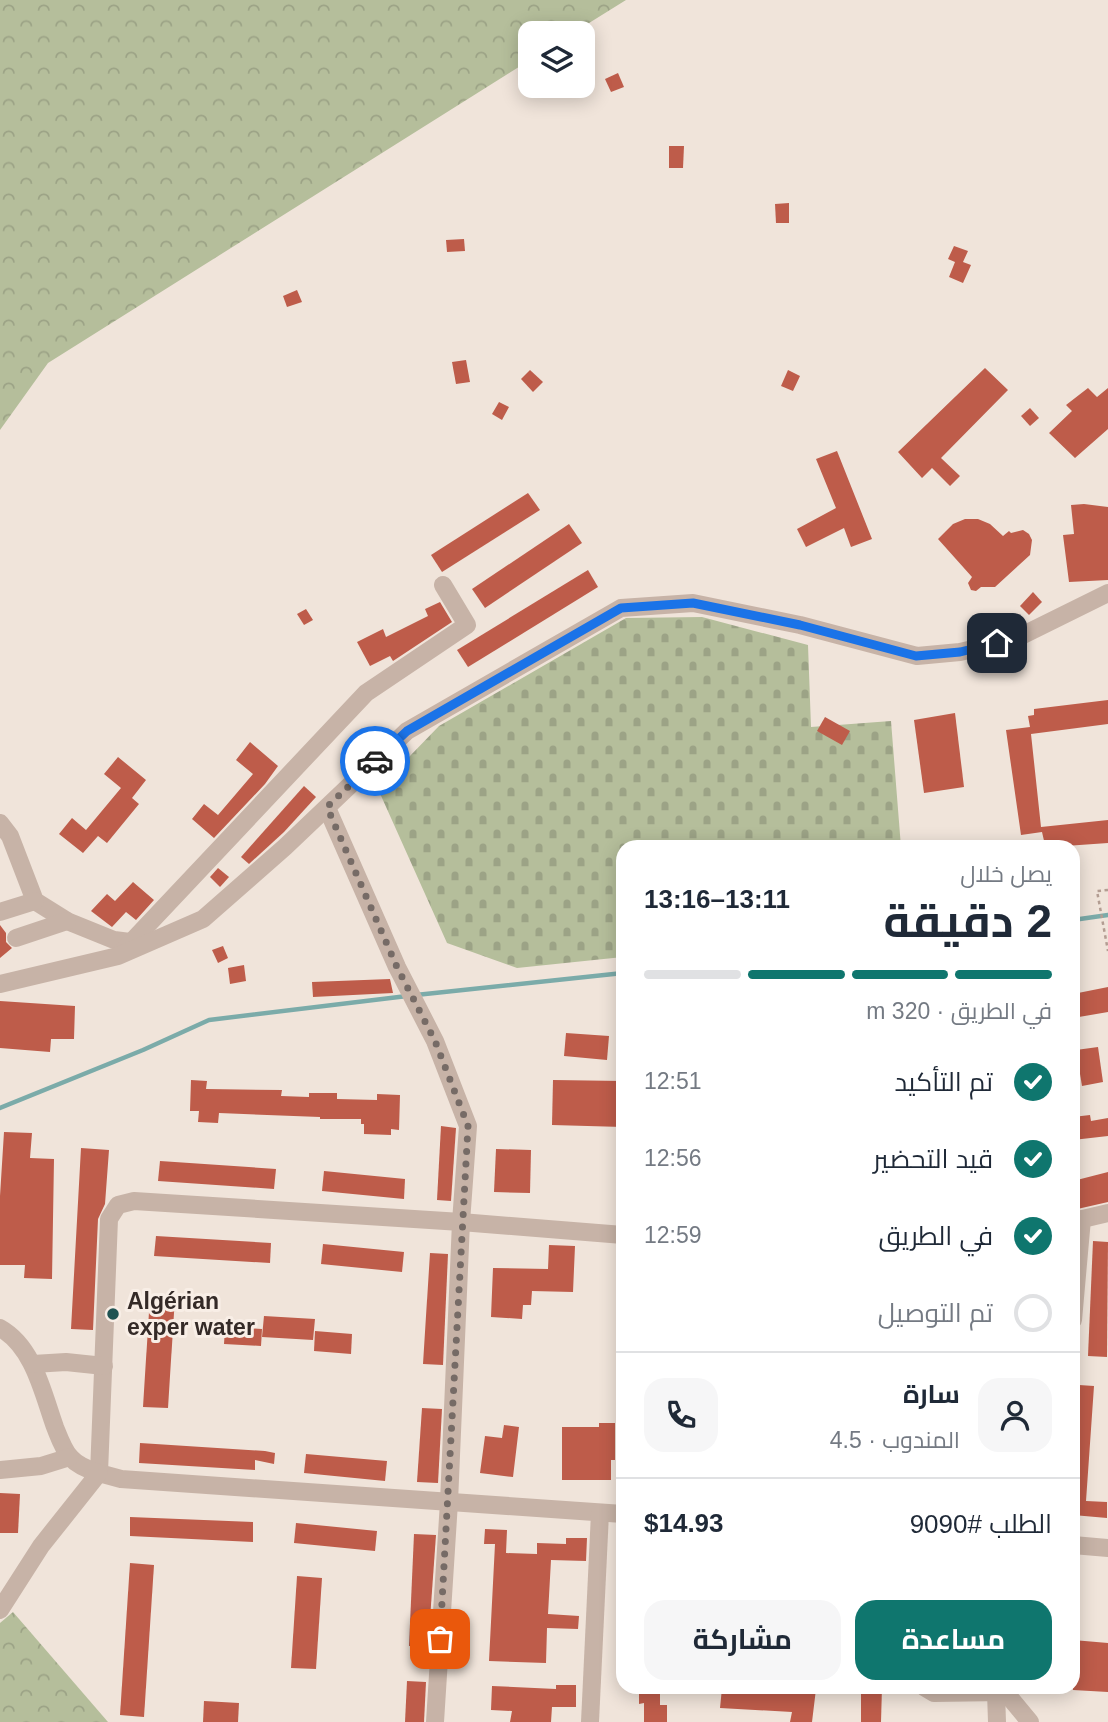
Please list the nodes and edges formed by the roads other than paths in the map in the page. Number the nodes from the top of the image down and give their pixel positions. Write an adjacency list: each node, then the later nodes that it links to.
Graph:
1 (443, 585): 9 (street)
2 (1108, 593): 3 (street)
3 (327, 807): 9 (street); 13 (street)
4 (0, 823): 5 (street)
5 (35, 901): 6 (street); 7 (street)
6 (0, 912)
7 (67, 921): 8 (street); 9 (street)
8 (16, 938)
9 (124, 949): 10 (street)
10 (0, 984)
11 (1108, 1213): 12 (street)
12 (1080, 1220)
13 (461, 1222): 14 (street); 17 (street); 21 (street)
14 (616, 1234)
15 (0, 1328): 16 (street)
16 (33, 1364): 17 (street); 18 (street)
17 (104, 1366): 20 (street)
18 (70, 1457): 19 (street); 20 (street)
19 (0, 1470)
20 (99, 1473): 21 (street); 26 (street)
21 (449, 1502): 22 (street); 29 (street)
22 (600, 1513): 23 (street); 30 (street)
23 (616, 1514)
24 (1080, 1546): 25 (street)
25 (1108, 1548)
26 (0, 1610)
27 (1000, 1694): 31 (street)
28 (1004, 1694): 32 (street)
29 (435, 1722)
30 (590, 1722)
31 (997, 1722)
32 (1030, 1722)

